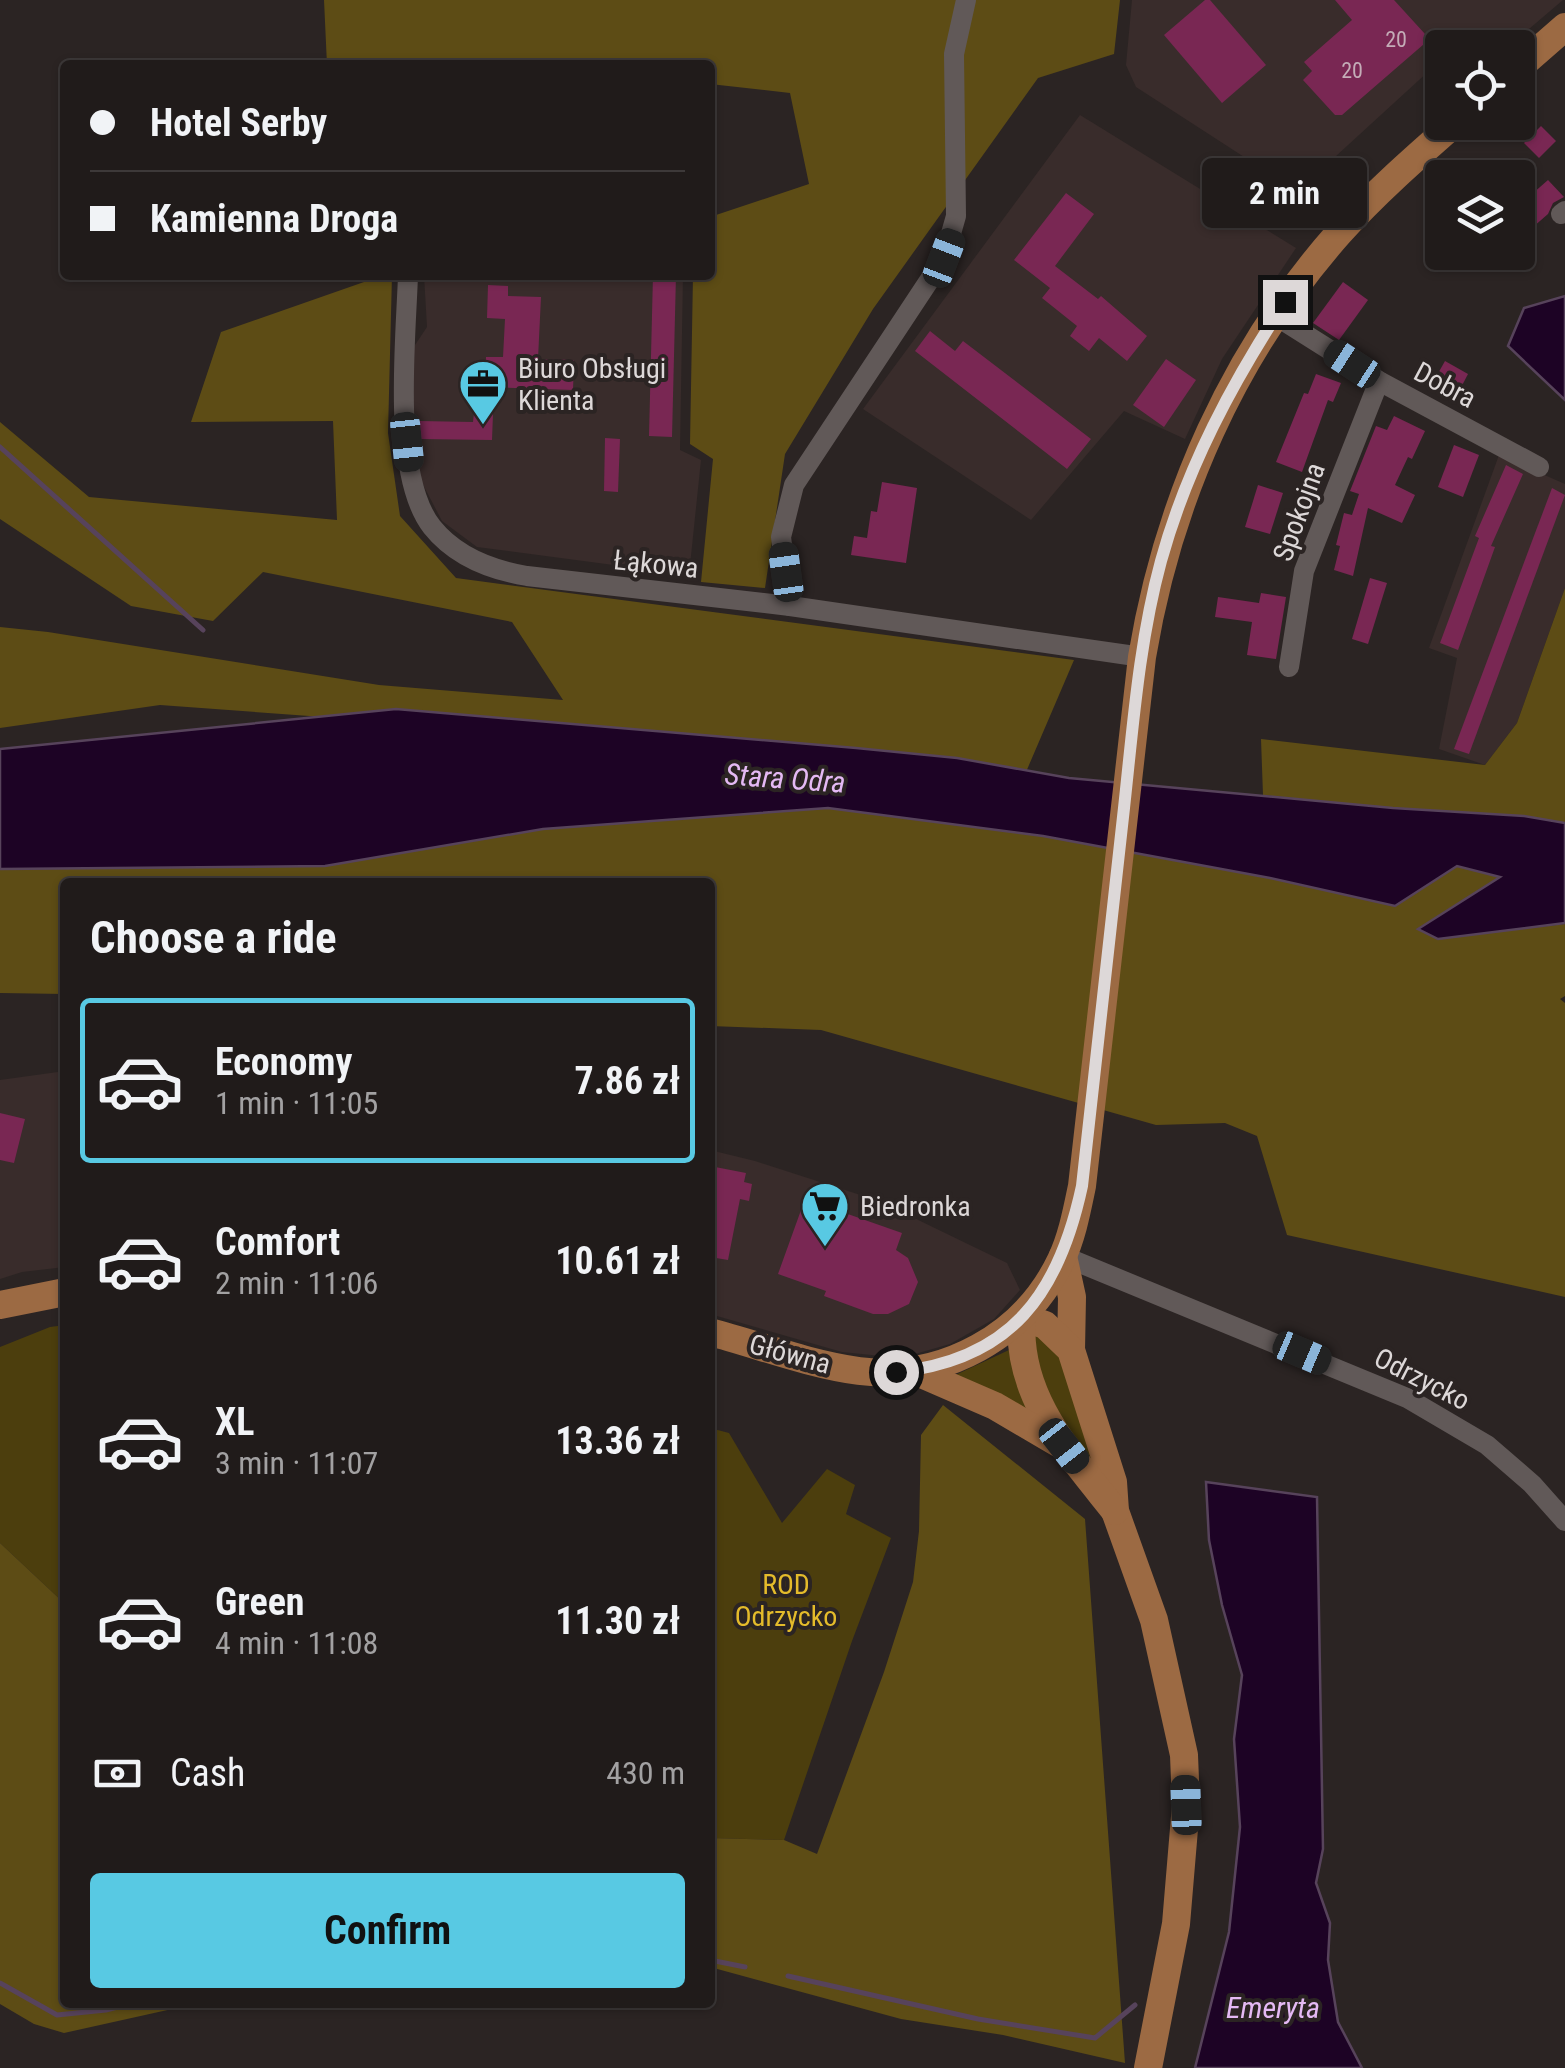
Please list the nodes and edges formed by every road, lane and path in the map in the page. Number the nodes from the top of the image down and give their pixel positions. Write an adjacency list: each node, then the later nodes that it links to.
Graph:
1 (966, 0): 9 (street)
2 (1565, 27): 3 (main road)
3 (1535, 53)
4 (1435, 140): 6 (main road)
5 (408, 280): 9 (street, Łąkowa)
6 (1276, 316): 7 (street, Dobra); 10 (main road)
7 (1379, 381): 8 (street, Dobra); 11 (street, Spokojna)
8 (1539, 467)
9 (790, 606): 10 (street, Łąkowa)
10 (1142, 657): 12 (main road)
11 (1289, 667)
12 (1063, 1256): 15 (main road, Główna); 17 (main road); 21 (street, Odrzycko)
13 (60, 1293): 14 (main road)
14 (0, 1305)
15 (1022, 1317): 17 (main road); 18 (main road, Główna); 19 (main road)
16 (715, 1333): 18 (main road, Główna)
17 (1071, 1350): 20 (main road)
18 (912, 1370): 19 (main road)
19 (1064, 1446): 20 (main road)
20 (1115, 1511): 22 (main road)
21 (1565, 1521)
22 (1148, 2068)

